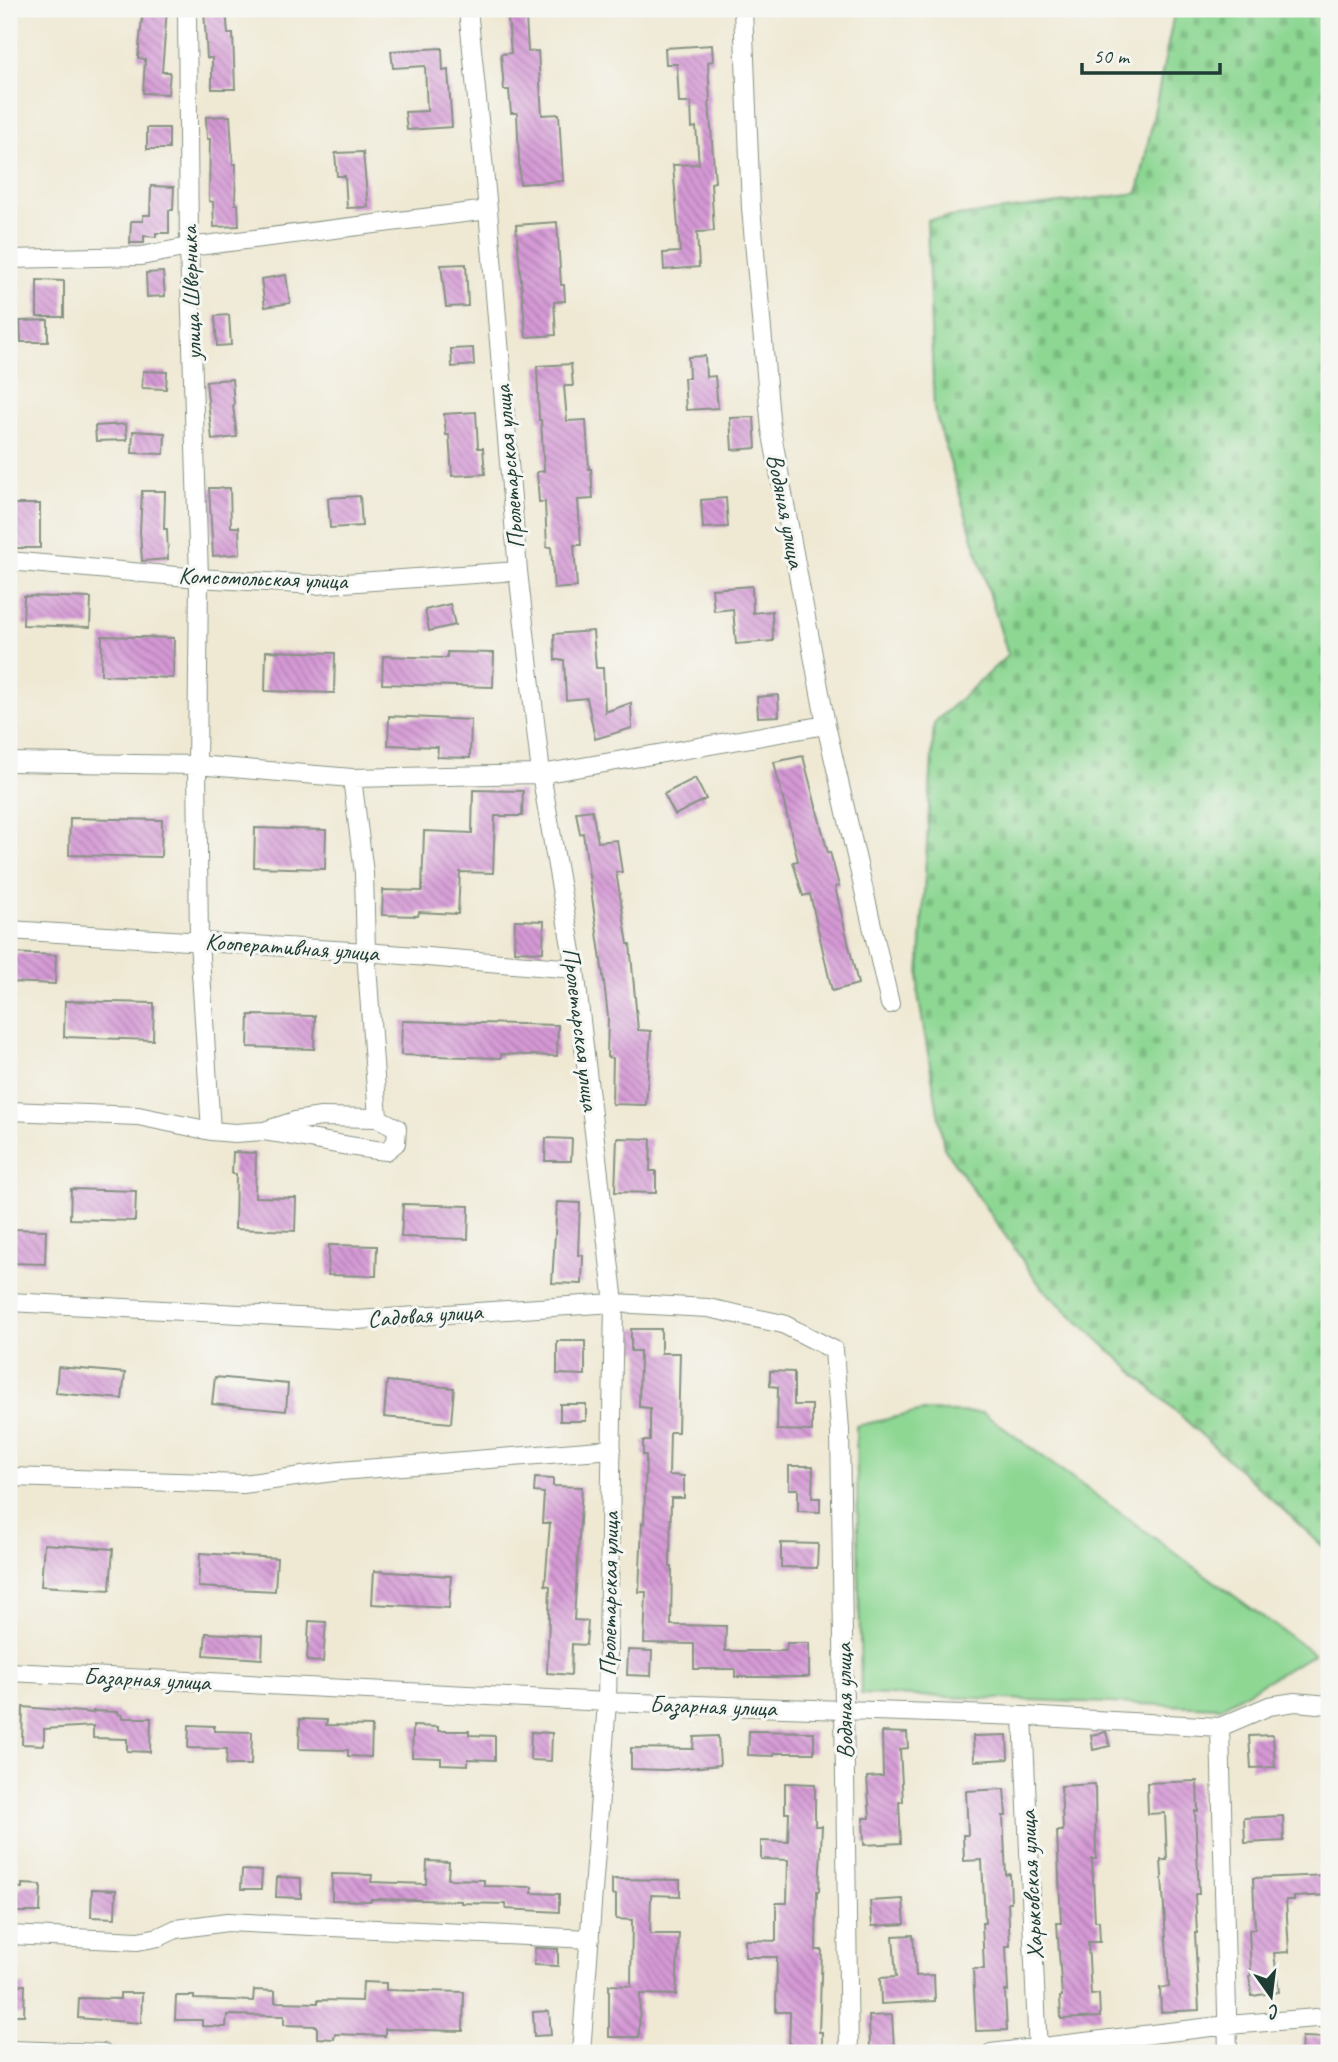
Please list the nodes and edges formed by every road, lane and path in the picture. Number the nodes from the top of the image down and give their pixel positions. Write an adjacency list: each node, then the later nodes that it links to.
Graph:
1 (187, 9): 5 (street, улица Шверника)
2 (468, 9): 4 (street, Пролетарская улица)
3 (743, 9): 10 (street, Водяная улица)
4 (488, 210): 5 (street); 8 (street, Пролетарская улица)
5 (189, 247): 6 (street); 9 (street, улица Шверника)
6 (9, 259)
7 (9, 561): 9 (street, Комсомольская улица)
8 (518, 571): 9 (street, Комсомольская улица); 13 (street, Пролетарская улица)
9 (199, 578): 12 (street, улица Шверника)
10 (826, 724): 13 (street); 19 (street, Водяная улица)
11 (9, 762): 12 (street)
12 (197, 765): 14 (street); 16 (street, улица Шверника)
13 (541, 774): 14 (street); 18 (street, Пролетарская улица)
14 (352, 778): 17 (street)
15 (9, 930): 16 (street, Кооперативная улица)
16 (199, 941): 17 (street, Кооперативная улица); 22 (street, улица Шверника)
17 (366, 952): 18 (street, Кооперативная улица); 21 (street)
18 (575, 969): 25 (street, Пролетарская улица)
19 (890, 1004)
20 (9, 1111): 22 (street)
21 (378, 1118): 23 (street); 23 (street)
22 (211, 1131): 23 (street)
23 (264, 1131)
24 (9, 1302): 25 (street, Садовая улица)
25 (614, 1303): 26 (street, Садовая улица); 27 (street, Пролетарская улица)
26 (834, 1350): 32 (street, Водяная улица)
27 (612, 1449): 28 (street); 30 (street, Пролетарская улица)
28 (9, 1477)
29 (9, 1672): 30 (street, Базарная улица)
30 (607, 1702): 32 (street, Базарная улица); 36 (street, Пролетарская улица)
31 (1329, 1705): 34 (street, Базарная улица)
32 (844, 1711): 33 (street, Базарная улица); 43 (street, Водяная улица)
33 (1023, 1716): 34 (street, Базарная улица); 40 (street, Харьковская улица)
34 (1220, 1727): 38 (street)
35 (9, 1935): 36 (street)
36 (590, 1939): 42 (street, Пролетарская улица)
37 (1329, 2017): 38 (street)
38 (1228, 2025): 40 (street); 45 (street)
39 (9, 2050): 41 (street)
40 (1038, 2050): 44 (street)
41 (103, 2053)
42 (581, 2053)
43 (849, 2053)
44 (991, 2053)
45 (1228, 2053)

